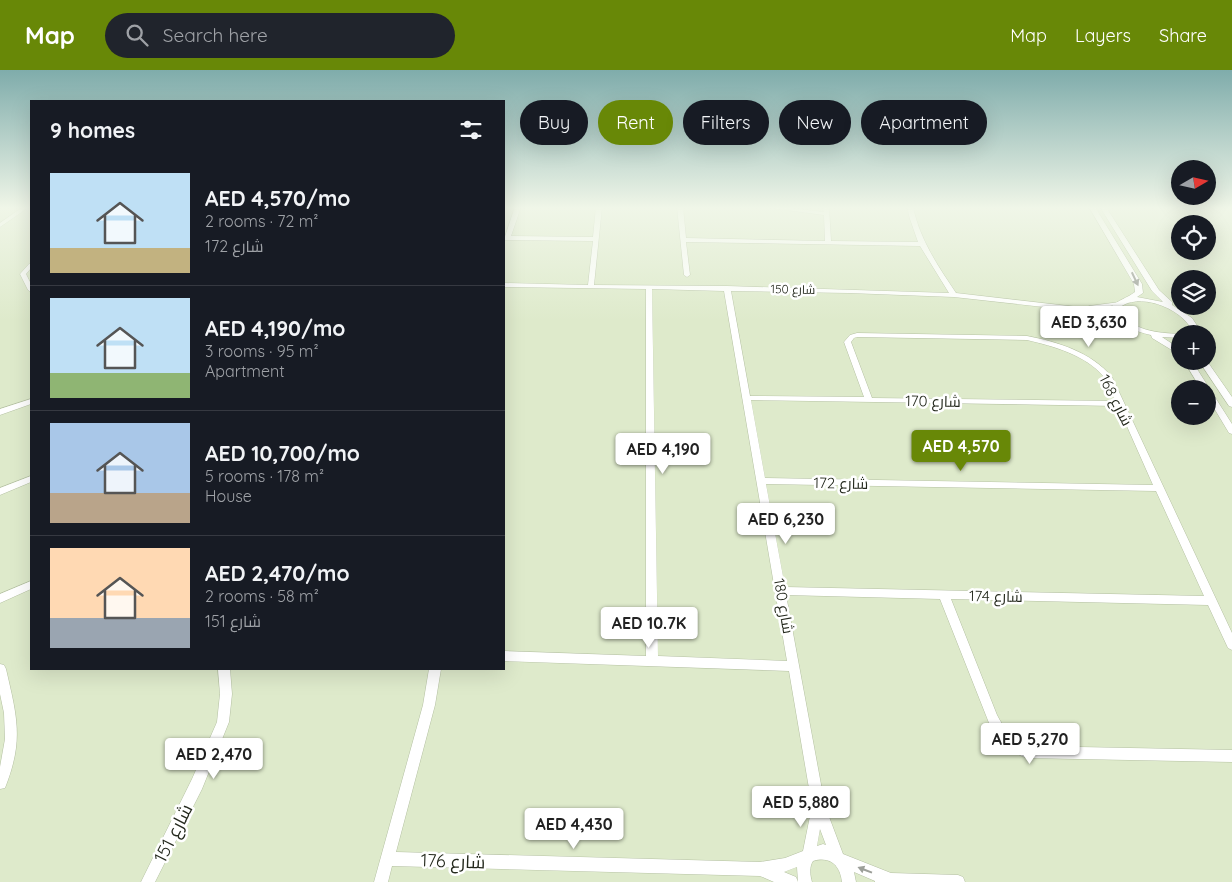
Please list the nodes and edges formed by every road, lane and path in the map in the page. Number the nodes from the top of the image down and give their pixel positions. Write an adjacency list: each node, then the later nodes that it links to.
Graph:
1 (595, 245): 9 (street)
2 (684, 245): 7 (street)
3 (922, 245): 13 (street)
4 (1115, 245): 14 (main road, one-way to 14)
5 (1127, 245): 16 (main road)
6 (30, 267): 11 (street)
7 (687, 275)
8 (505, 285): 9 (street, شارع 150)
9 (591, 287): 10 (street, شارع 150)
10 (649, 287): 12 (street, شارع 150); 45 (street)
11 (30, 288)
12 (728, 288): 13 (street, شارع 150); 26 (street, شارع 180)
13 (954, 295): 18 (street, شارع 150)
14 (1130, 300): 15 (main road); 17 (main road)
15 (1118, 303): 18 (street, شارع 150); 20 (main road)
16 (1171, 305)
17 (1171, 307)
18 (1081, 309): 20 (street, شارع 150)
19 (1182, 315): 21 (main road)
20 (1126, 323): 22 (main road)
21 (1193, 325)
22 (1150, 333): 23 (main road); 24 (main road)
23 (1171, 335)
24 (1171, 347)
25 (1209, 370): 30 (main road)
26 (747, 398): 27 (street, شارع 170); 35 (street, شارع 180)
27 (869, 400): 29 (street, شارع 170); 29 (street, شارع 168)
28 (30, 401): 32 (street)
29 (1120, 404): 36 (street, شارع 168)
30 (1232, 404)
31 (1216, 405): 33 (main road)
32 (0, 412)
33 (1232, 432)
34 (30, 479): 37 (street)
35 (762, 481): 36 (street, شارع 172); 39 (street, شارع 180)
36 (1159, 488): 42 (street, شارع 168)
37 (0, 492)
38 (30, 585): 41 (street)
39 (781, 591): 40 (street, شارع 174); 46 (street, شارع 180)
40 (944, 594): 42 (street, شارع 174); 50 (street)
41 (0, 599)
42 (1212, 601): 43 (street, شارع 168)
43 (1232, 645)
44 (505, 656): 45 (street)
45 (652, 662): 46 (street)
46 (794, 666): 52 (street, شارع 180)
47 (0, 669): 51 (street)
48 (224, 670): 58 (street, شارع 151)
49 (435, 670): 54 (street)
50 (1232, 756)
51 (0, 782)
52 (818, 806): 53 (street, شارع 180); 55 (street, شارع 180)
53 (808, 856): 55 (street); 56 (street, شارع 176); 61 (street, شارع 180)
54 (387, 859): 56 (street, شارع 176); 59 (street)
55 (839, 859): 57 (street, one-way to 55); 62 (street, شارع 180)
56 (760, 869): 60 (street, شارع 176)
57 (887, 881): 63 (street)
58 (148, 882)
59 (380, 882)
60 (791, 882)
61 (805, 882)
62 (849, 882)
63 (958, 882)

